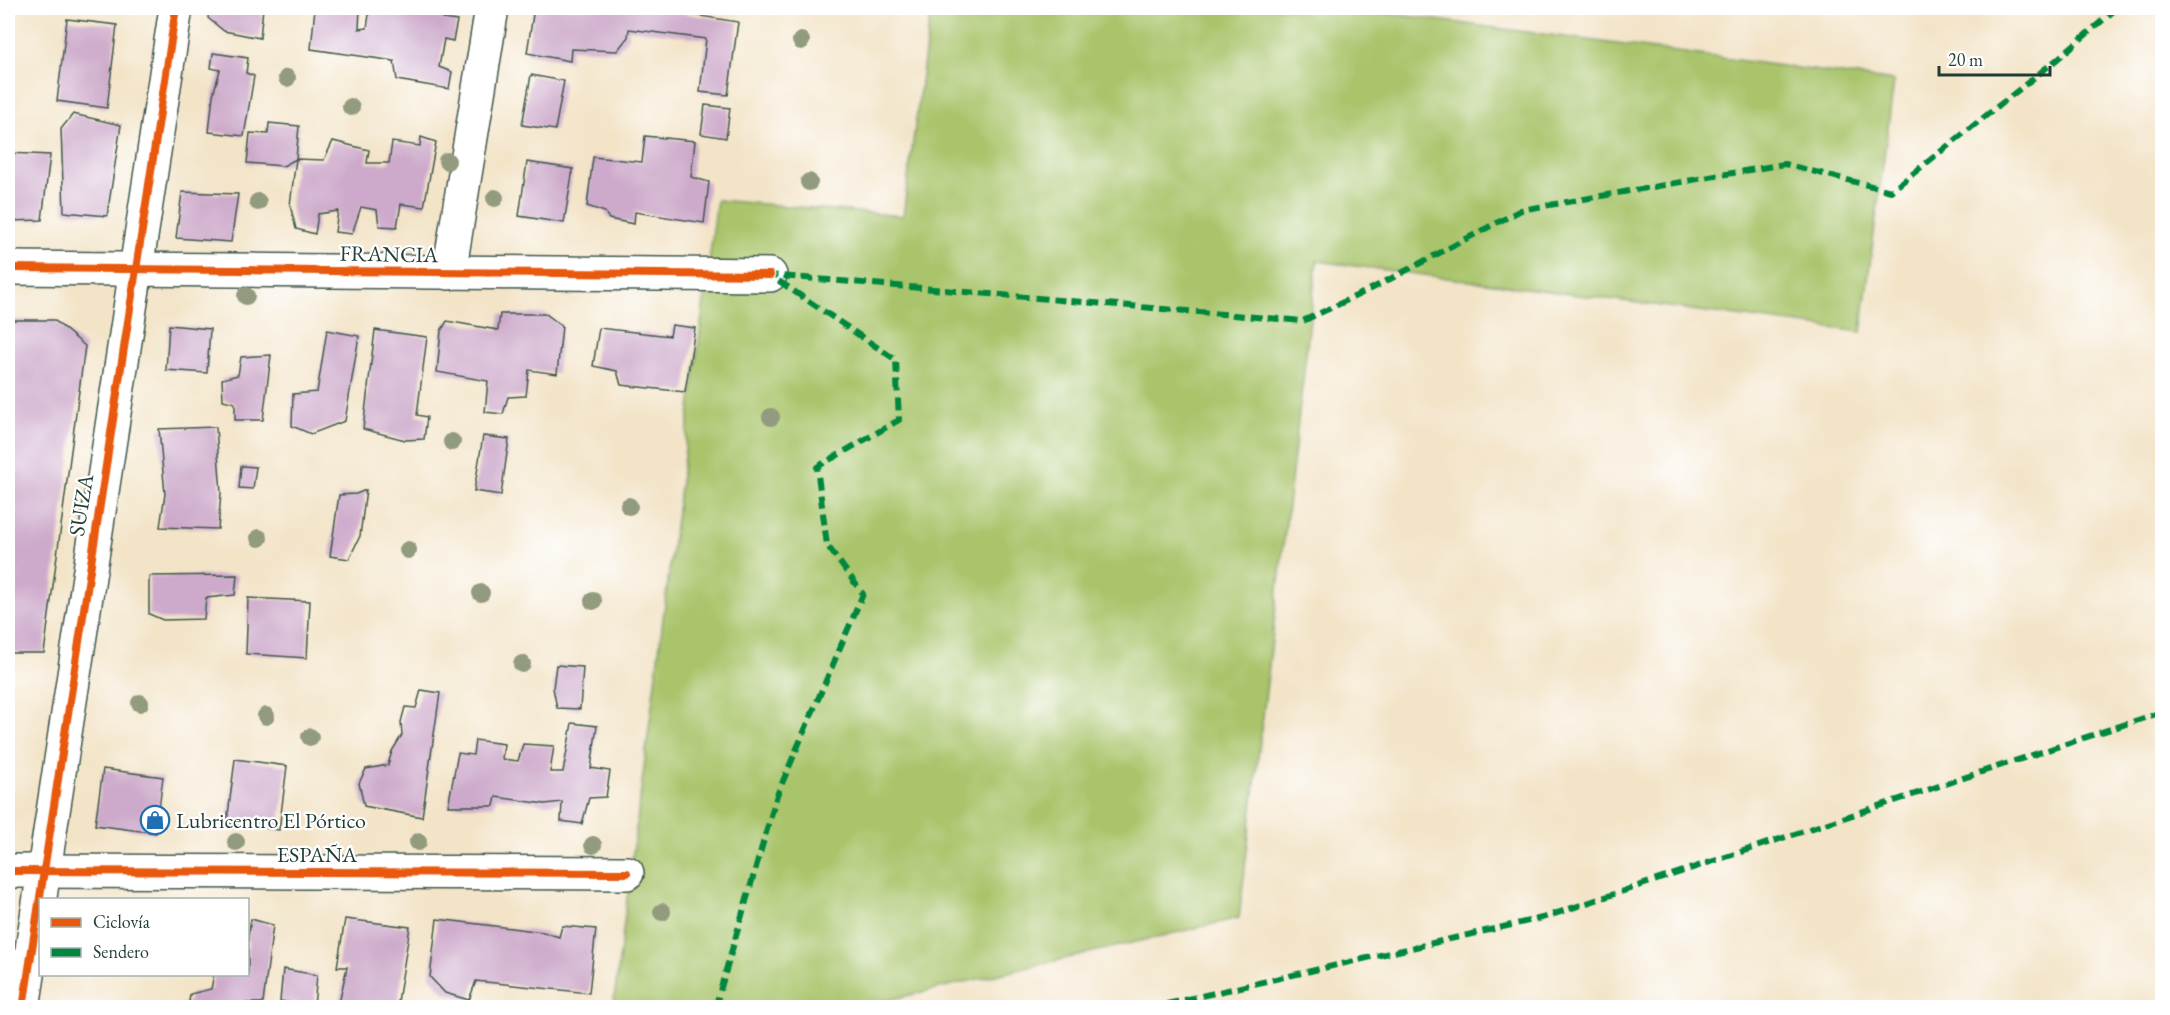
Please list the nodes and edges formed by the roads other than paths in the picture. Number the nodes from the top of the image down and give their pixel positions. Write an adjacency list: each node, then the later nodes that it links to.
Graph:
1 (176, 8): 4 (street, SUIZA)
2 (492, 8): 5 (street)
3 (8, 268): 4 (street, FRANCIA)
4 (136, 268): 5 (street, FRANCIA); 8 (street, SUIZA)
5 (448, 273): 6 (street, FRANCIA)
6 (770, 275)
7 (8, 871): 8 (street, ESPAÑA)
8 (43, 871): 9 (street, ESPAÑA); 11 (street, SUIZA)
9 (627, 873)
10 (39, 898): 12 (street, SUIZA)
11 (39, 898)
12 (23, 1008)

